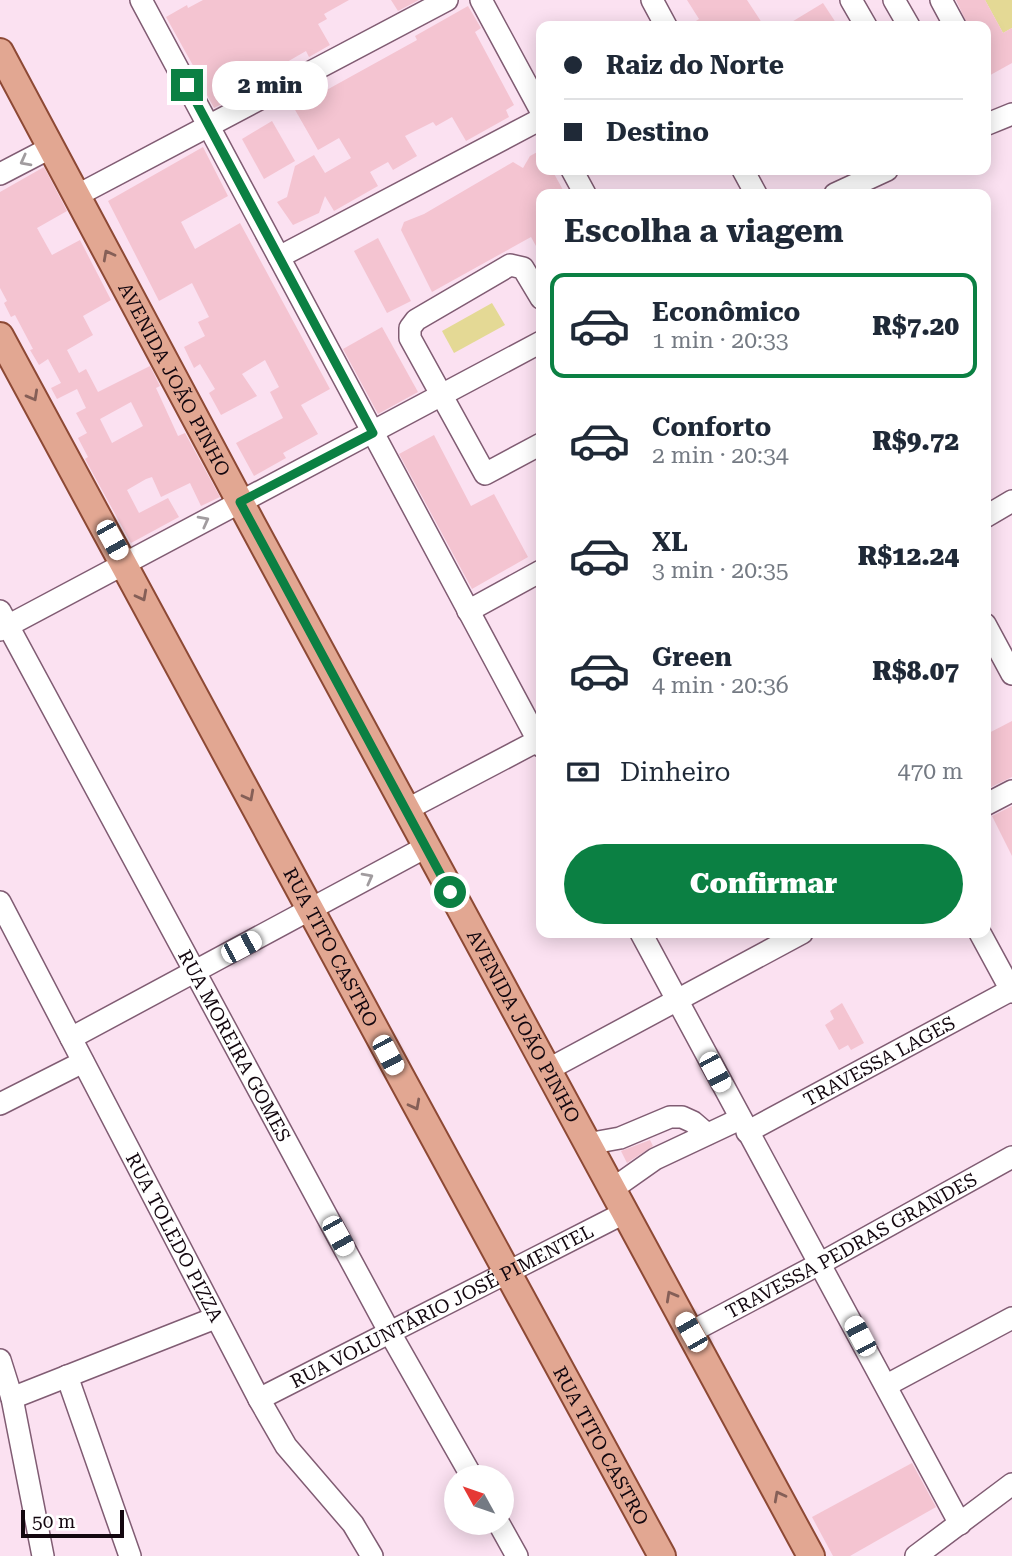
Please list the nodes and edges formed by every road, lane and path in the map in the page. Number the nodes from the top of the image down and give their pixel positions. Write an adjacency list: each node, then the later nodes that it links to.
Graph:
1 (141, 0): 17 (street)
2 (447, 0): 17 (street)
3 (652, 0): 8 (street)
4 (851, 0): 9 (street)
5 (894, 0): 10 (street)
6 (941, 0): 11 (street)
7 (490, 3): 13 (street)
8 (663, 21)
9 (863, 21)
10 (906, 21)
11 (952, 21)
12 (0, 52): 18 (main road, AVENIDA JOÃO PINHO)
13 (536, 100)
14 (1012, 114): 16 (street)
15 (536, 122): 23 (street)
16 (991, 123)
17 (209, 127): 22 (street); 23 (street)
18 (50, 148): 19 (street, one-way to 19); 22 (main road, AVENIDA JOÃO PINHO)
19 (0, 174)
20 (876, 175): 21 (street)
21 (846, 189)
22 (76, 196): 31 (main road, AVENIDA JOÃO PINHO, one-way to 22)
23 (279, 257): 28 (street)
24 (536, 290): 27 (street)
25 (0, 336): 33 (main road, RUA TITO CASTRO, one-way to 33)
26 (536, 345): 27 (street)
27 (442, 396): 28 (street); 29 (street)
28 (373, 433): 31 (street); 35 (street)
29 (536, 447)
30 (1012, 501): 32 (street)
31 (240, 502): 33 (street, one-way to 31); 43 (main road, AVENIDA JOÃO PINHO)
32 (991, 513)
33 (124, 563): 36 (street); 46 (main road, RUA TITO CASTRO, one-way to 46)
34 (536, 574): 35 (street)
35 (468, 611): 39 (street)
36 (3, 622): 50 (street, RUA MOREIRA GOMES)
37 (991, 635): 38 (street)
38 (1012, 674)
39 (536, 735)
40 (536, 744): 43 (street)
41 (1012, 791): 42 (street)
42 (991, 802)
43 (406, 810): 44 (main road, AVENIDA JOÃO PINHO)
44 (426, 847): 46 (street, one-way to 44); 55 (main road, AVENIDA JOÃO PINHO)
45 (0, 902): 53 (street, RUA TOLEDO PIZZA)
46 (310, 910): 50 (street); 64 (main road, RUA TITO CASTRO, one-way to 64)
47 (644, 938): 52 (street)
48 (793, 938): 52 (street)
49 (983, 938): 51 (street)
50 (195, 972): 53 (street); 68 (street, RUA MOREIRA GOMES)
51 (1011, 991): 57 (street, TRAVESSA LAGES)
52 (677, 1001): 55 (street); 57 (street)
53 (71, 1038): 54 (street, RUA TOLEDO PIZZA)
54 (83, 1062): 56 (street); 65 (street, RUA TOLEDO PIZZA)
55 (547, 1070): 59 (main road, AVENIDA JOÃO PINHO)
56 (0, 1104)
57 (744, 1126): 58 (street, TRAVESSA LAGES); 63 (street)
58 (707, 1134): 59 (street); 61 (street, TRAVESSA LAGES)
59 (587, 1144): 61 (main road, AVENIDA JOÃO PINHO)
60 (1012, 1157): 63 (street, TRAVESSA PEDRAS GRANDES)
61 (611, 1190): 62 (main road, AVENIDA JOÃO PINHO)
62 (624, 1213): 64 (street, RUA VOLUNTÁRIO JOSÉ PIMENTEL); 67 (main road, AVENIDA JOÃO PINHO, one-way to 62)
63 (821, 1263): 67 (street, TRAVESSA PEDRAS GRANDES); 71 (street)
64 (505, 1274): 68 (street, RUA VOLUNTÁRIO JOSÉ PIMENTEL); 82 (main road, RUA TITO CASTRO)
65 (215, 1318): 70 (street); 73 (street, RUA TOLEDO PIZZA)
66 (1012, 1318): 71 (street)
67 (691, 1332): 83 (main road, AVENIDA JOÃO PINHO, one-way to 67)
68 (390, 1333): 73 (street, RUA VOLUNTÁRIO JOSÉ PIMENTEL); 74 (street, RUA MOREIRA GOMES)
69 (0, 1360): 72 (street)
70 (67, 1376): 72 (street); 79 (street)
71 (887, 1385): 76 (street)
72 (12, 1398): 78 (street)
73 (259, 1399): 80 (street, RUA TOLEDO PIZZA)
74 (465, 1465)
75 (1012, 1484): 76 (street)
76 (960, 1524): 84 (street)
77 (505, 1535): 81 (street)
78 (43, 1556)
79 (130, 1556)
80 (372, 1556)
81 (517, 1556)
82 (662, 1556)
83 (811, 1556)
84 (916, 1556)

